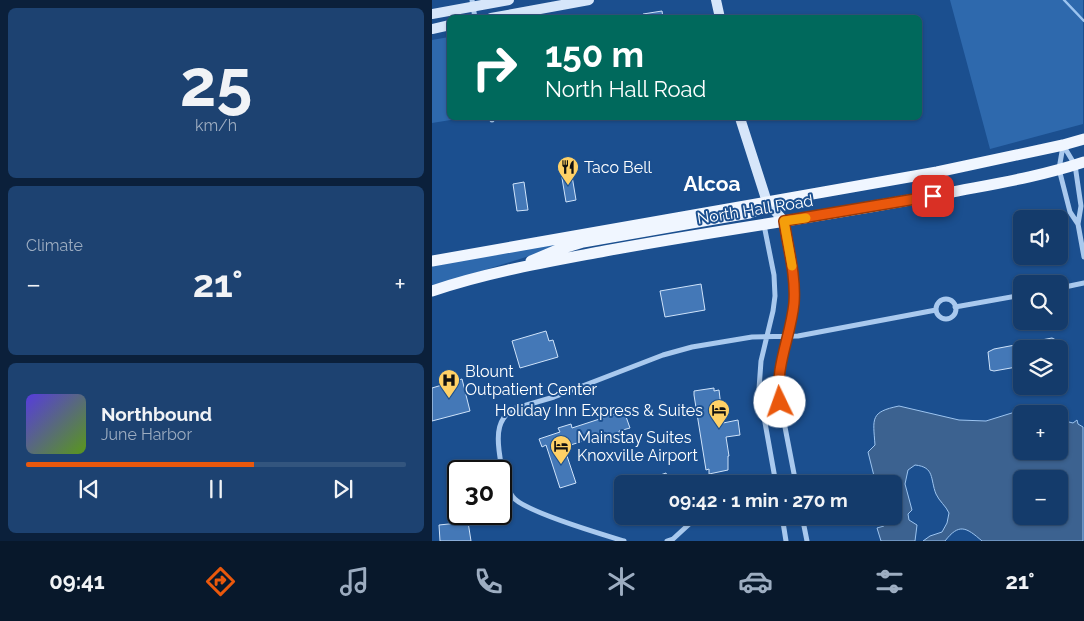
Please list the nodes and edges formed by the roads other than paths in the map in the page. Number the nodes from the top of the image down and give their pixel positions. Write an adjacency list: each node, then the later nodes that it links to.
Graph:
1 (509, 0): 4 (main road)
2 (589, 0): 6 (main road)
3 (716, 0): 7 (main road)
4 (473, 3): 5 (main road)
5 (432, 14)
6 (507, 15)
7 (719, 15)
8 (447, 26): 9 (main road)
9 (432, 29)
10 (741, 120): 15 (main road)
11 (1084, 139): 12 (main road, North Hall Road)
12 (1064, 145): 13 (street); 14 (street); 15 (main road, North Hall Road)
13 (1079, 163): 14 (main road, North Hall Road); 18 (street)
14 (1059, 169): 16 (main road, North Hall Road); 18 (street)
15 (767, 202): 16 (main road); 17 (main road); 20 (main road, North Hall Road); 21 (main road)
16 (784, 221): 17 (main road, North Hall Road); 29 (street)
17 (764, 224): 21 (main road, North Hall Road); 28 (street)
18 (1078, 224): 19 (street)
19 (1084, 257)
20 (432, 261)
21 (521, 267): 24 (main road, North Hall Road)
22 (1084, 283): 23 (street)
23 (1068, 286)
24 (432, 291)
25 (1013, 297): 26 (street)
26 (956, 307): 27 (street); 27 (street)
27 (936, 310): 29 (street)
28 (767, 337): 29 (street); 30 (street); 35 (street)
29 (787, 337): 31 (street)
30 (774, 475)
31 (794, 475)
32 (688, 525): 36 (street)
33 (783, 525): 37 (street)
34 (804, 525): 38 (street)
35 (624, 541)
36 (667, 541)
37 (786, 541)
38 (807, 541)

